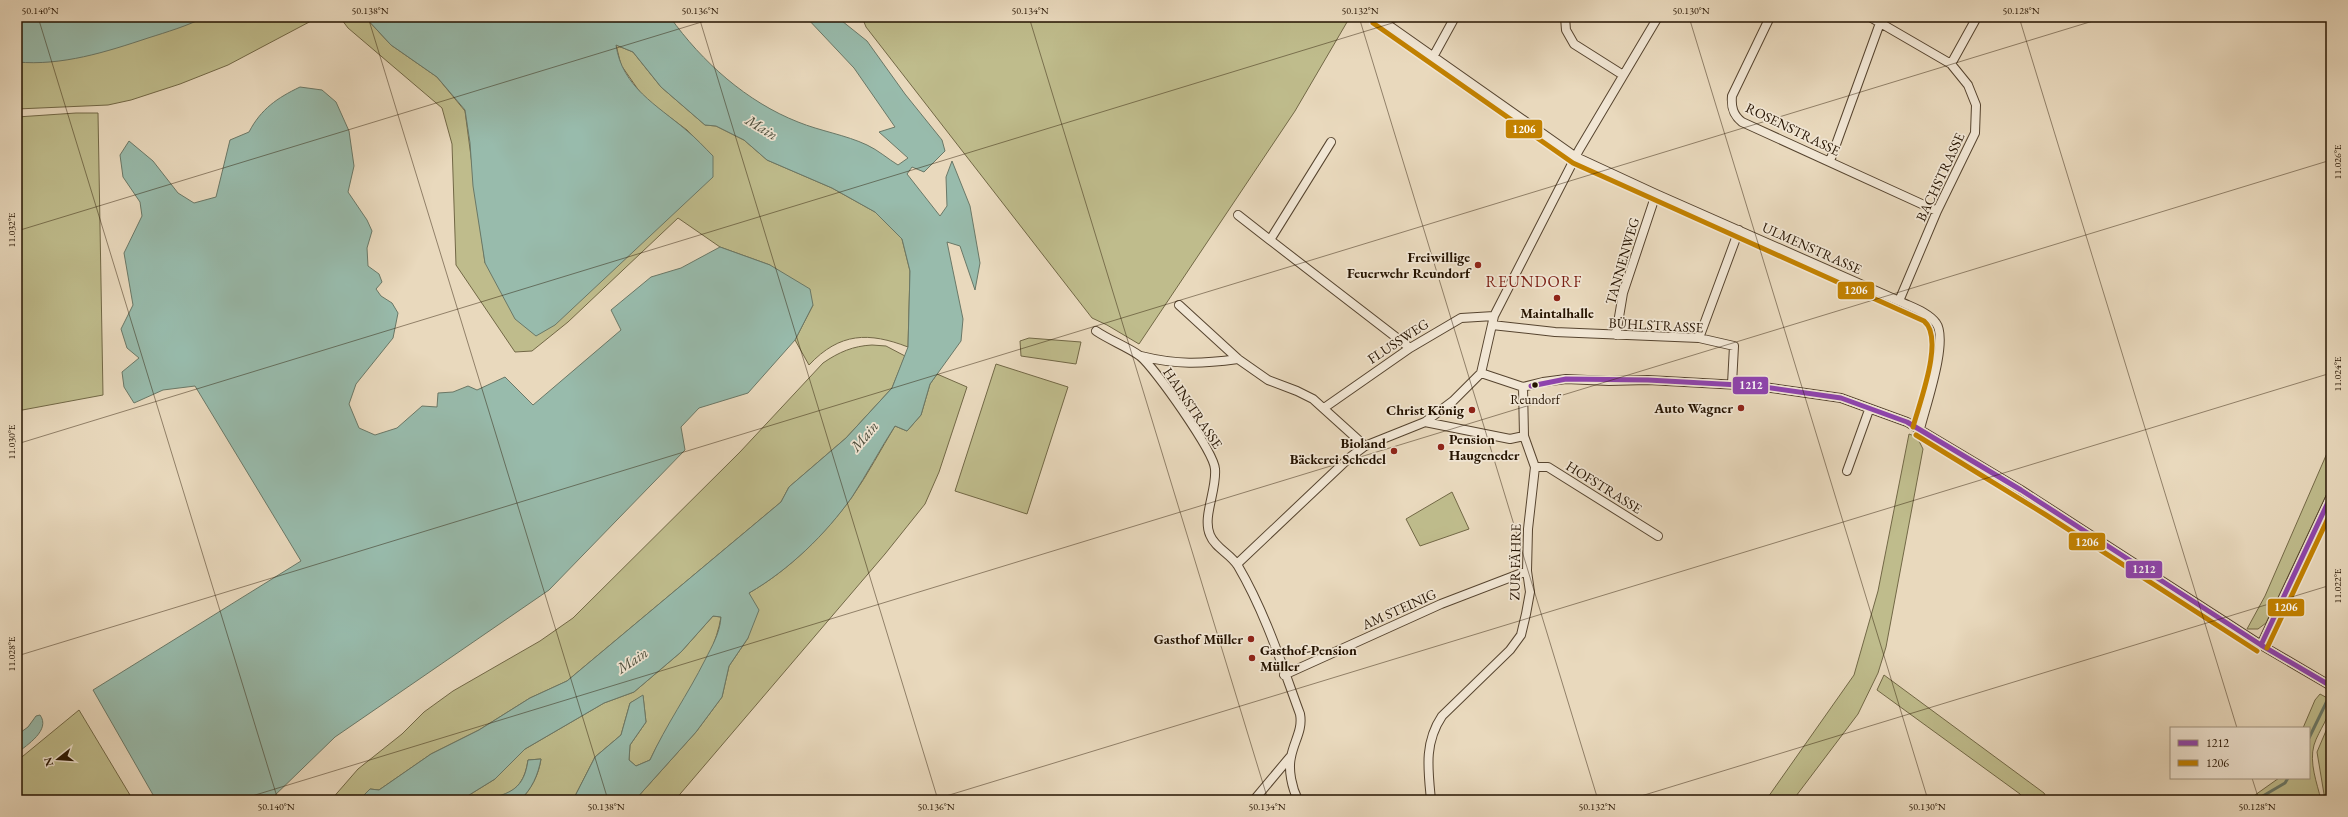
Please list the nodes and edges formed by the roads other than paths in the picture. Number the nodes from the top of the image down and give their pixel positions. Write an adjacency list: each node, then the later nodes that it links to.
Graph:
1 (1377, 17): 9 (street, ULMENSTRASSE)
2 (1456, 17): 9 (street)
3 (1565, 17): 11 (street)
4 (1658, 17): 11 (street)
5 (1770, 17): 14 (street, ROSENSTRASSE)
6 (1870, 17): 8 (street, BACHSTRASSE)
7 (1976, 17): 10 (street)
8 (1880, 23): 10 (street, BACHSTRASSE); 14 (street)
9 (1433, 57): 13 (street, ULMENSTRASSE)
10 (1951, 64): 16 (street, BACHSTRASSE)
11 (1623, 75): 13 (street)
12 (1331, 142): 19 (street)
13 (1576, 157): 15 (street, ULMENSTRASSE); 22 (street)
14 (1830, 161): 16 (street, ROSENSTRASSE)
15 (1656, 194): 18 (street, ULMENSTRASSE); 25 (street, TANNENWEG)
16 (1937, 211): 20 (street, BACHSTRASSE)
17 (1238, 215): 19 (street)
18 (1739, 230): 20 (street, ULMENSTRASSE); 26 (street)
19 (1270, 240): 27 (street)
20 (1899, 301): 36 (street, ULMENSTRASSE)
21 (1179, 305): 29 (street)
22 (1494, 316): 23 (street); 27 (street, FLUSSWEG)
23 (1492, 325): 25 (street, BÜHLSTRASSE); 30 (street)
24 (1096, 331): 28 (street, HAINSTRASSE)
25 (1616, 335): 26 (street, BÜHLSTRASSE)
26 (1699, 338): 31 (street, BÜHLSTRASSE)
27 (1410, 348): 33 (street, FLUSSWEG)
28 (1141, 356): 29 (street); 43 (street, HAINSTRASSE)
29 (1238, 359): 33 (street)
30 (1481, 373): 32 (street); 35 (street)
31 (1732, 384): 32 (street); 34 (street)
32 (1523, 388): 37 (street, ZUR FÄHRE)
33 (1324, 408): 38 (street)
34 (1869, 410): 36 (street); 40 (street)
35 (1425, 422): 37 (street); 38 (street)
36 (1920, 428): 45 (street)
37 (1524, 436): 39 (street, ZUR FÄHRE)
38 (1365, 446): 43 (street)
39 (1535, 467): 42 (street, HOFSTRASSE); 44 (street, ZUR FÄHRE)
40 (1847, 471)
41 (2331, 496): 45 (street)
42 (1658, 536)
43 (1237, 564): 46 (street, HAINSTRASSE)
44 (1527, 571): 46 (street, AM STEINIG); 51 (street, ZUR FÄHRE)
45 (2261, 645): 47 (street)
46 (1284, 675): 48 (street, HAINSTRASSE)
47 (2331, 686)
48 (1291, 756): 49 (street); 50 (street)
49 (1254, 800)
50 (1298, 800)
51 (1431, 800)

